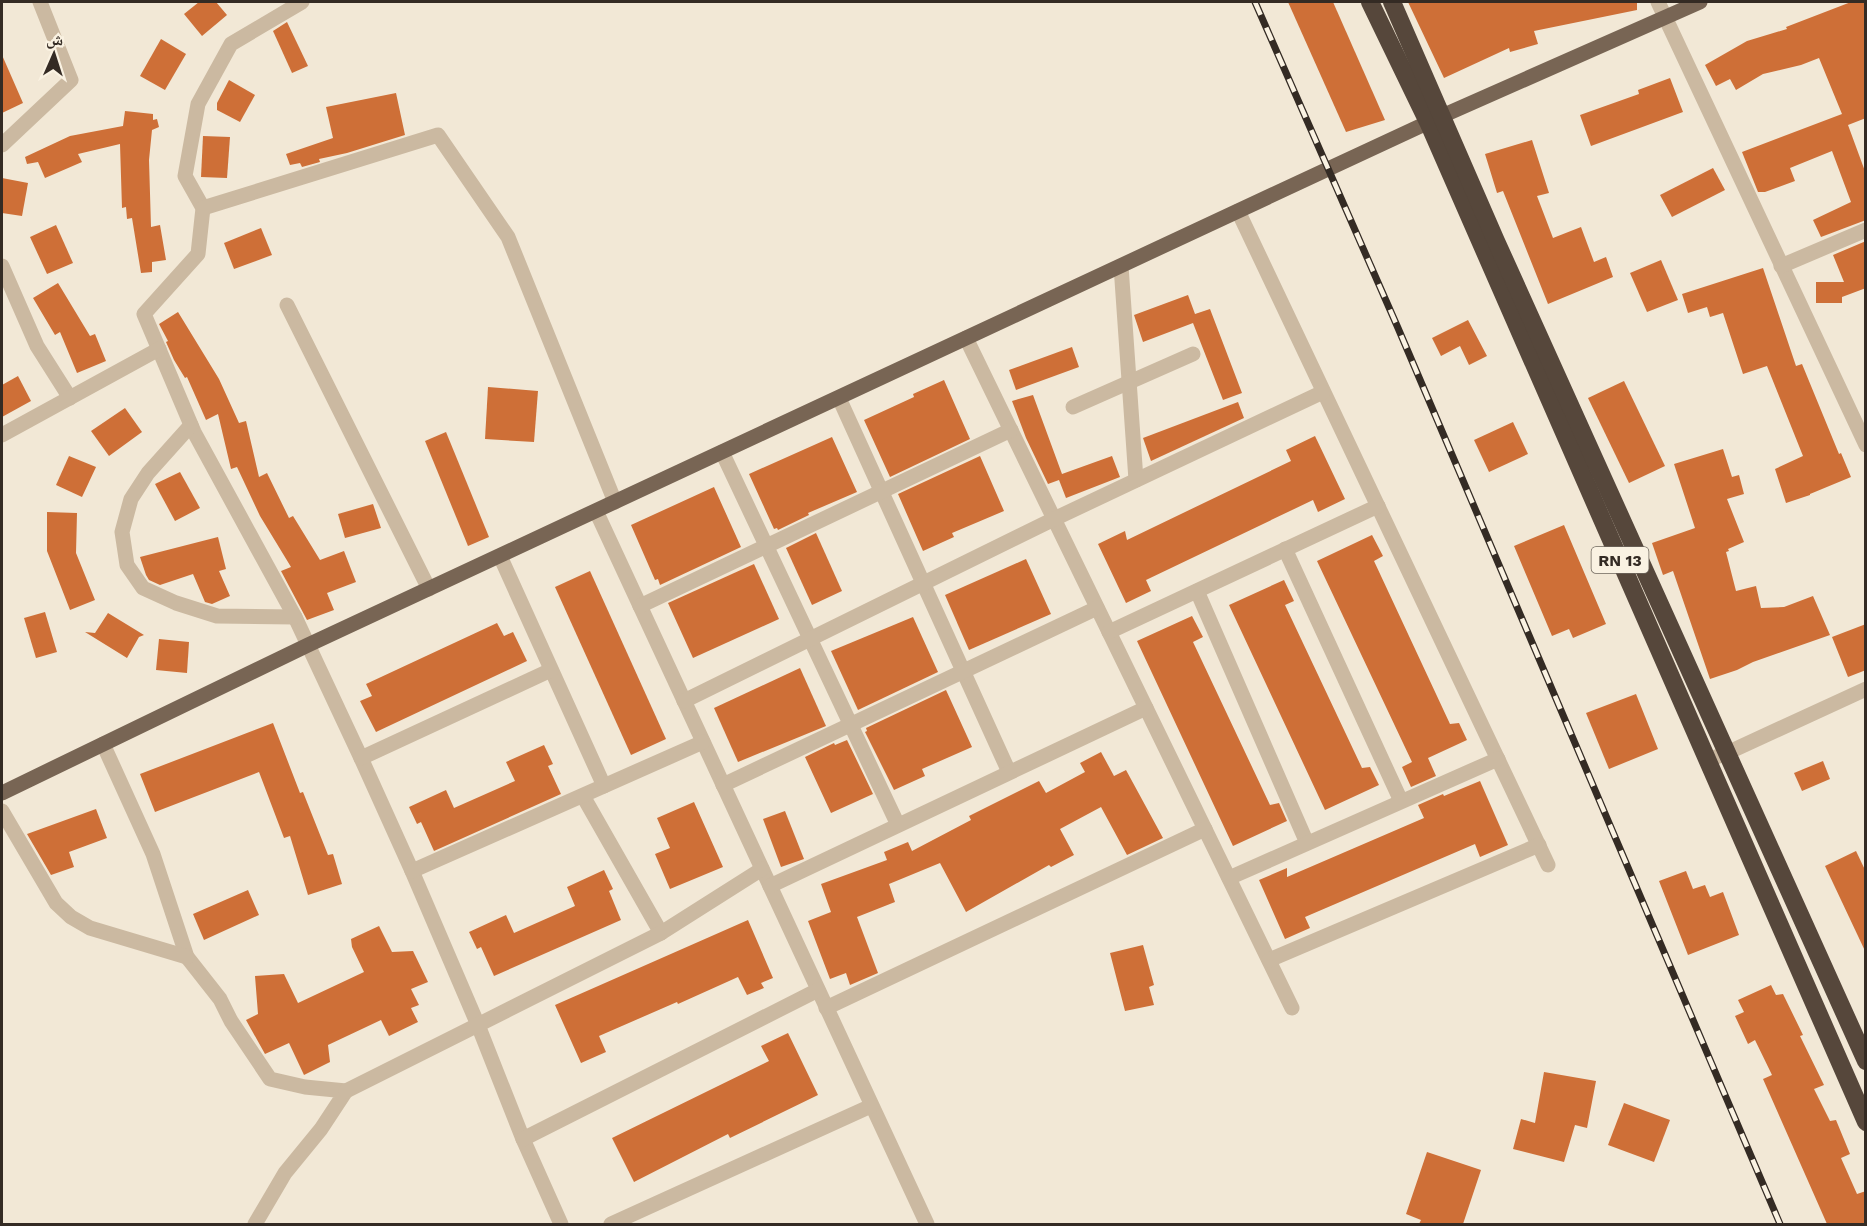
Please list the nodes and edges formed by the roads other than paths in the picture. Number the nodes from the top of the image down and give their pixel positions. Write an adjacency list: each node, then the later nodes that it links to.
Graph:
1 (40, 2): 9 (street)
2 (302, 2): 10 (street)
3 (1370, 2): 8 (highway, RN 13)
4 (1392, 2): 8 (highway, RN 13)
5 (1658, 2): 7 (street)
6 (1700, 2): 7 (main road)
7 (1665, 17): 8 (main road); 15 (street)
8 (1435, 119): 11 (main road); 57 (highway, RN 13); 60 (highway, RN 13)
9 (2, 145)
10 (203, 208): 18 (street); 33 (street)
11 (1238, 211): 14 (main road); 21 (street)
12 (1866, 230): 15 (street)
13 (2, 266): 22 (street)
14 (1121, 266): 17 (main road); 20 (street)
15 (1781, 266): 25 (street)
16 (287, 305): 41 (street)
17 (966, 338): 23 (main road); 27 (street)
18 (159, 350): 22 (street); 26 (street)
19 (1193, 354): 20 (street)
20 (1129, 382): 24 (street); 31 (street)
21 (1323, 392): 31 (street); 34 (street)
22 (70, 398): 28 (street)
23 (839, 398): 30 (main road); 32 (street)
24 (1073, 407)
25 (1860, 419): 29 (street)
26 (191, 425): 45 (street); 45 (street)
27 (1011, 430): 32 (street); 36 (street)
28 (2, 435)
29 (1866, 445)
30 (722, 452): 33 (main road); 37 (street)
31 (1136, 480): 36 (street)
32 (882, 492): 37 (street); 40 (street)
33 (615, 502): 35 (main road)
34 (1378, 506): 38 (street); 59 (street)
35 (596, 511): 39 (main road); 43 (street)
36 (1054, 519): 40 (street); 44 (street)
37 (767, 546): 43 (street); 47 (street)
38 (1285, 549): 42 (street); 66 (street)
39 (500, 556): 41 (main road); 49 (street)
40 (923, 583): 47 (street); 50 (street)
41 (429, 589): 48 (main road)
42 (1197, 591): 46 (street); 70 (street)
43 (640, 606): 52 (street)
44 (1097, 608): 46 (street); 50 (street)
45 (295, 617): 48 (street)
46 (1109, 632): 53 (street)
47 (810, 639): 52 (street); 54 (street)
48 (308, 645): 56 (main road); 58 (street)
49 (551, 670): 58 (street); 63 (street)
50 (963, 672): 54 (street); 61 (street)
51 (1866, 689): 57 (street)
52 (684, 701): 55 (street)
53 (1146, 708): 61 (street); 69 (street)
54 (851, 725): 62 (street); 68 (street)
55 (703, 742): 62 (street); 63 (street)
56 (103, 744): 64 (main road); 78 (street)
57 (1727, 753): 60 (street); 84 (highway, RN 13)
58 (361, 758): 74 (street)
59 (1498, 759): 66 (street); 71 (street)
60 (1708, 760): 87 (highway, RN 13)
61 (1008, 772): 68 (street)
62 (723, 785): 73 (street)
63 (604, 786): 65 (street)
64 (2, 793)
65 (583, 796): 74 (street); 77 (street)
66 (1401, 801): 70 (street)
67 (2, 811): 78 (street)
68 (898, 825): 76 (street)
69 (1205, 829): 75 (street); 81 (street)
70 (1307, 843): 75 (street)
71 (1539, 845): 72 (street); 79 (street)
72 (1548, 865)
73 (762, 869): 76 (street); 77 (street)
74 (412, 872): 83 (street)
75 (1229, 878): 79 (street)
76 (770, 886): 80 (street)
77 (661, 933): 83 (street)
78 (187, 957): 85 (street)
79 (1269, 960): 82 (street)
80 (818, 990): 81 (street); 88 (street)
81 (826, 1008): 86 (street)
82 (1292, 1008)
83 (478, 1025): 85 (street); 88 (street)
84 (1866, 1061)
85 (346, 1091): 89 (street)
86 (871, 1106): 91 (street); 92 (street)
87 (1866, 1122)
88 (523, 1139): 90 (street)
89 (255, 1224)
90 (561, 1224)
91 (611, 1224)
92 (927, 1224)

